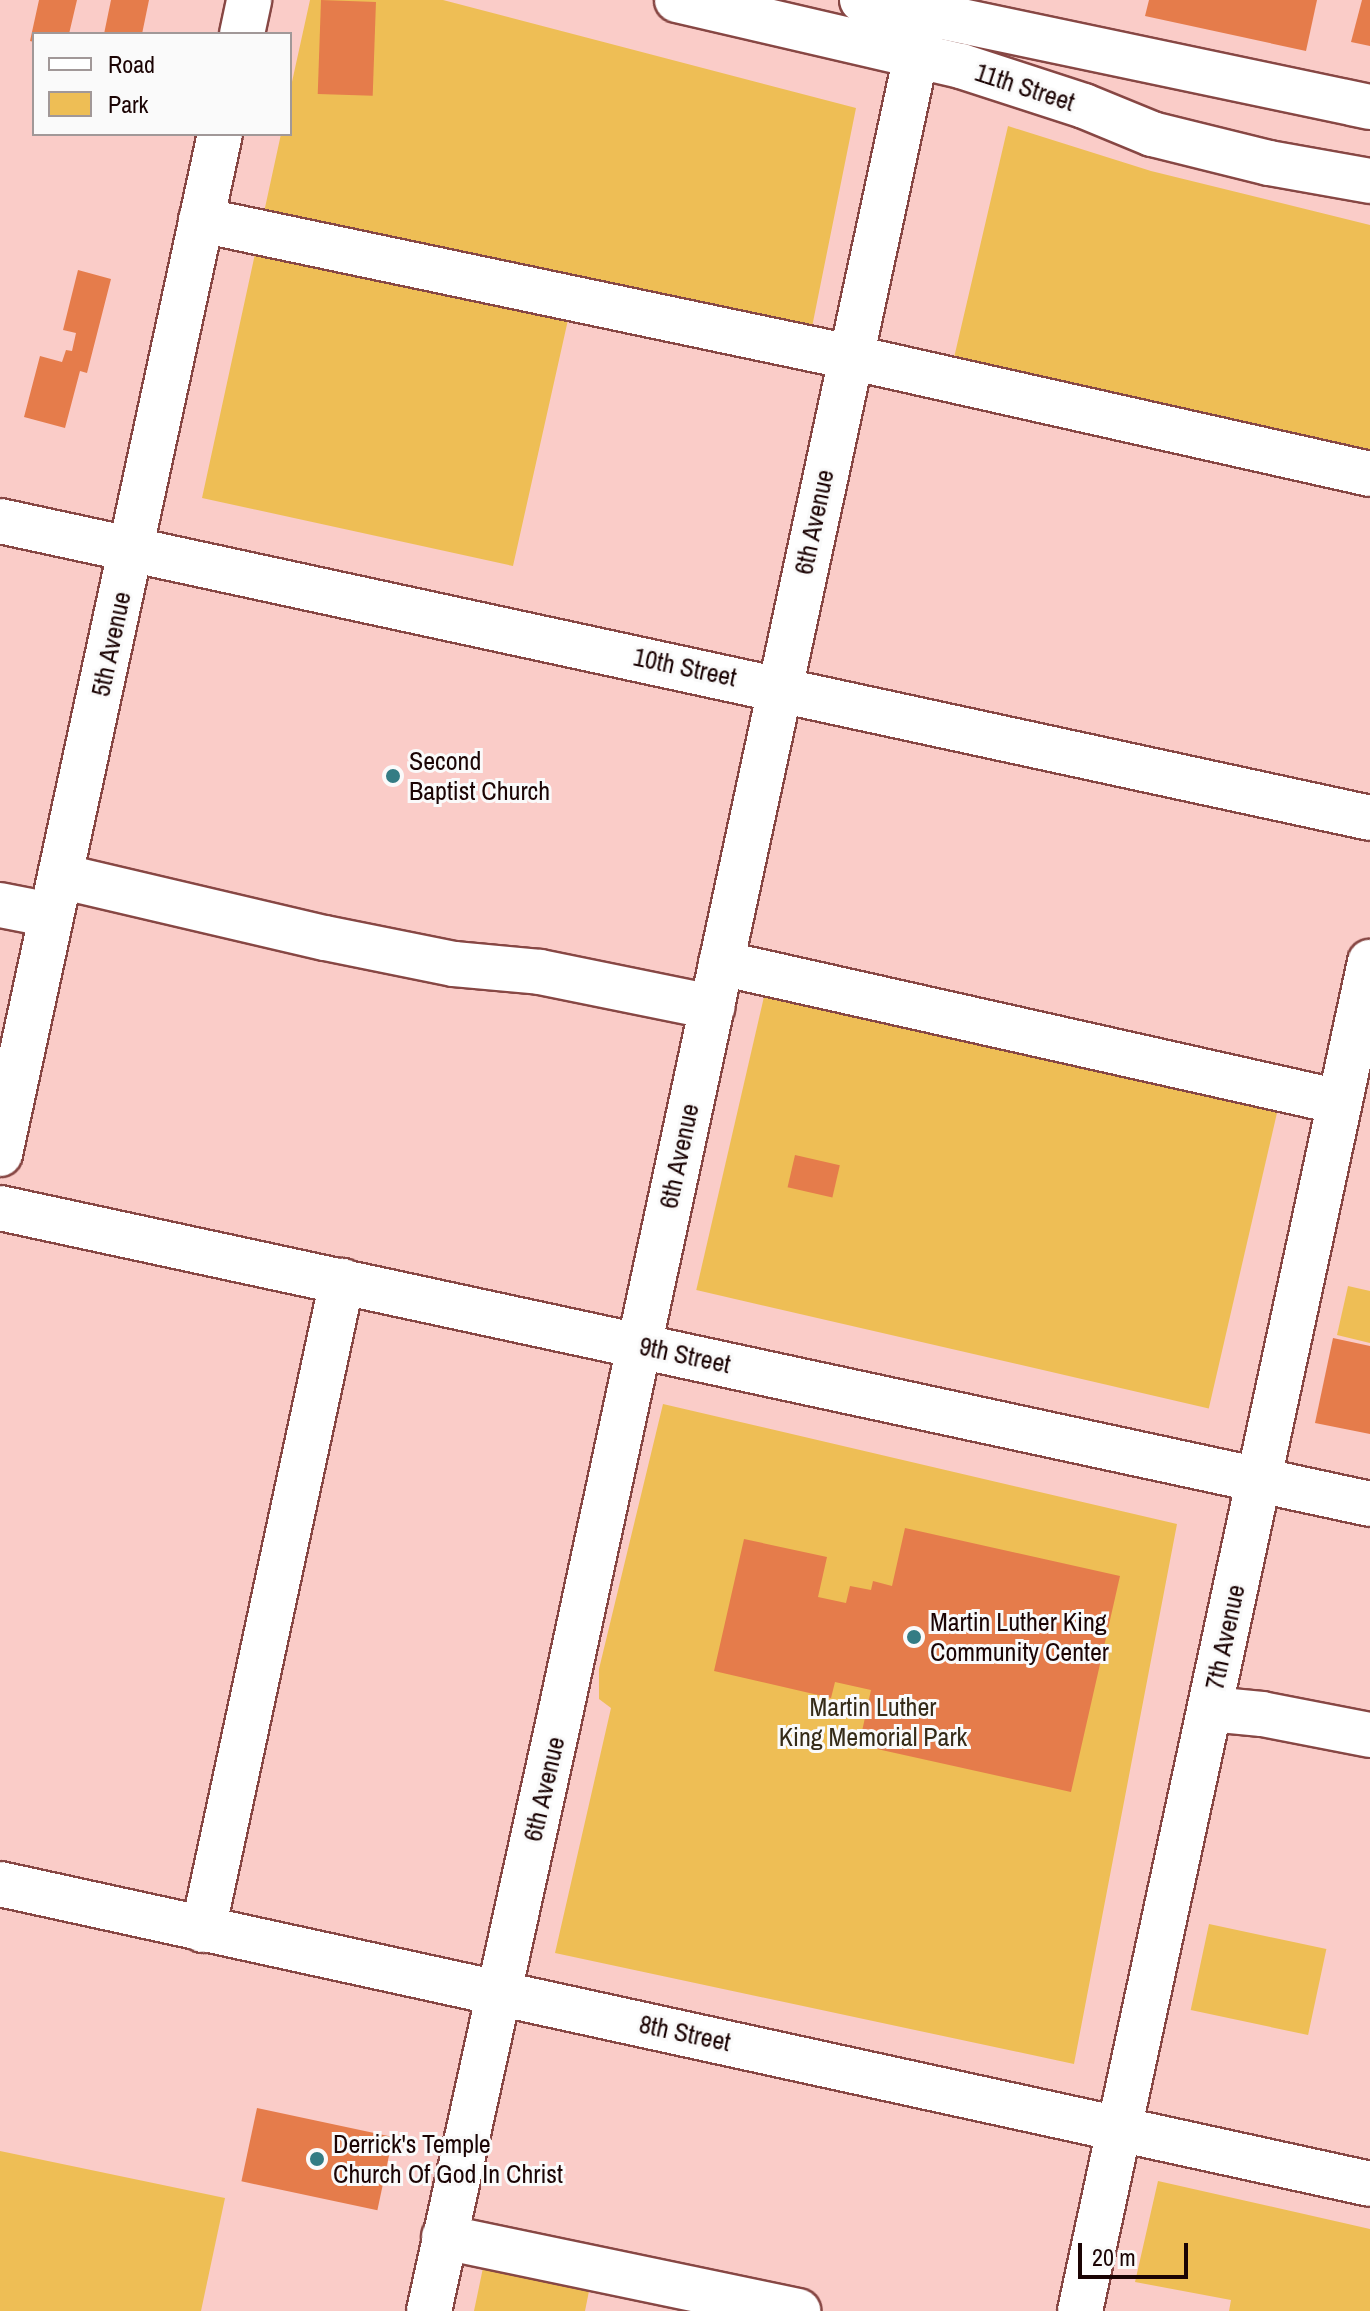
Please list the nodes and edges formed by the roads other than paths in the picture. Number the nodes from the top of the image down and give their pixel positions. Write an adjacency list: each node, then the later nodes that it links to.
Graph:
1 (249, 0): 5 (street)
2 (677, 0): 6 (street, 11th Street)
3 (862, 0): 4 (street, 11th Street)
4 (926, 7): 6 (street, 6th Avenue); 7 (street, 11th Street)
5 (242, 32)
6 (915, 55): 9 (street, 11th Street); 11 (street, 6th Avenue)
7 (1370, 107)
8 (220, 136): 10 (street, 5th Avenue)
9 (1370, 181)
10 (201, 220): 11 (street); 14 (street, 5th Avenue)
11 (850, 357): 12 (street); 15 (street, 6th Avenue)
12 (1370, 474)
13 (0, 521): 14 (street, 10th Street)
14 (131, 551): 15 (street, 10th Street); 17 (street, 5th Avenue)
15 (779, 687): 16 (street, 10th Street); 20 (street, 6th Avenue)
16 (1370, 818)
17 (56, 896): 18 (street); 21 (street); 23 (street, 5th Avenue)
18 (0, 905)
19 (1370, 962): 22 (street, 7th Avenue)
20 (721, 963): 21 (street, 6th Avenue); 22 (street)
21 (712, 1007): 26 (street, 6th Avenue)
22 (1340, 1102): 27 (street, 7th Avenue)
23 (0, 1154)
24 (0, 1208): 25 (street, 9th Street)
25 (342, 1281): 26 (street, 9th Street); 32 (street)
26 (638, 1345): 27 (street, 9th Street); 33 (street, 6th Avenue)
27 (1259, 1479): 28 (street, 9th Street); 29 (street, 7th Avenue)
28 (1370, 1504)
29 (1210, 1709): 30 (street); 34 (street, 7th Avenue)
30 (1370, 1735)
31 (0, 1884): 32 (street, 8th Street)
32 (203, 1930): 33 (street, 8th Street)
33 (498, 1993): 34 (street, 8th Street); 36 (street, 6th Avenue)
34 (1121, 2127): 35 (street, 8th Street); 39 (street, 7th Avenue)
35 (1370, 2184)
36 (444, 2237): 37 (street, 6th Avenue); 38 (street)
37 (429, 2311)
38 (798, 2311)
39 (1080, 2311)

